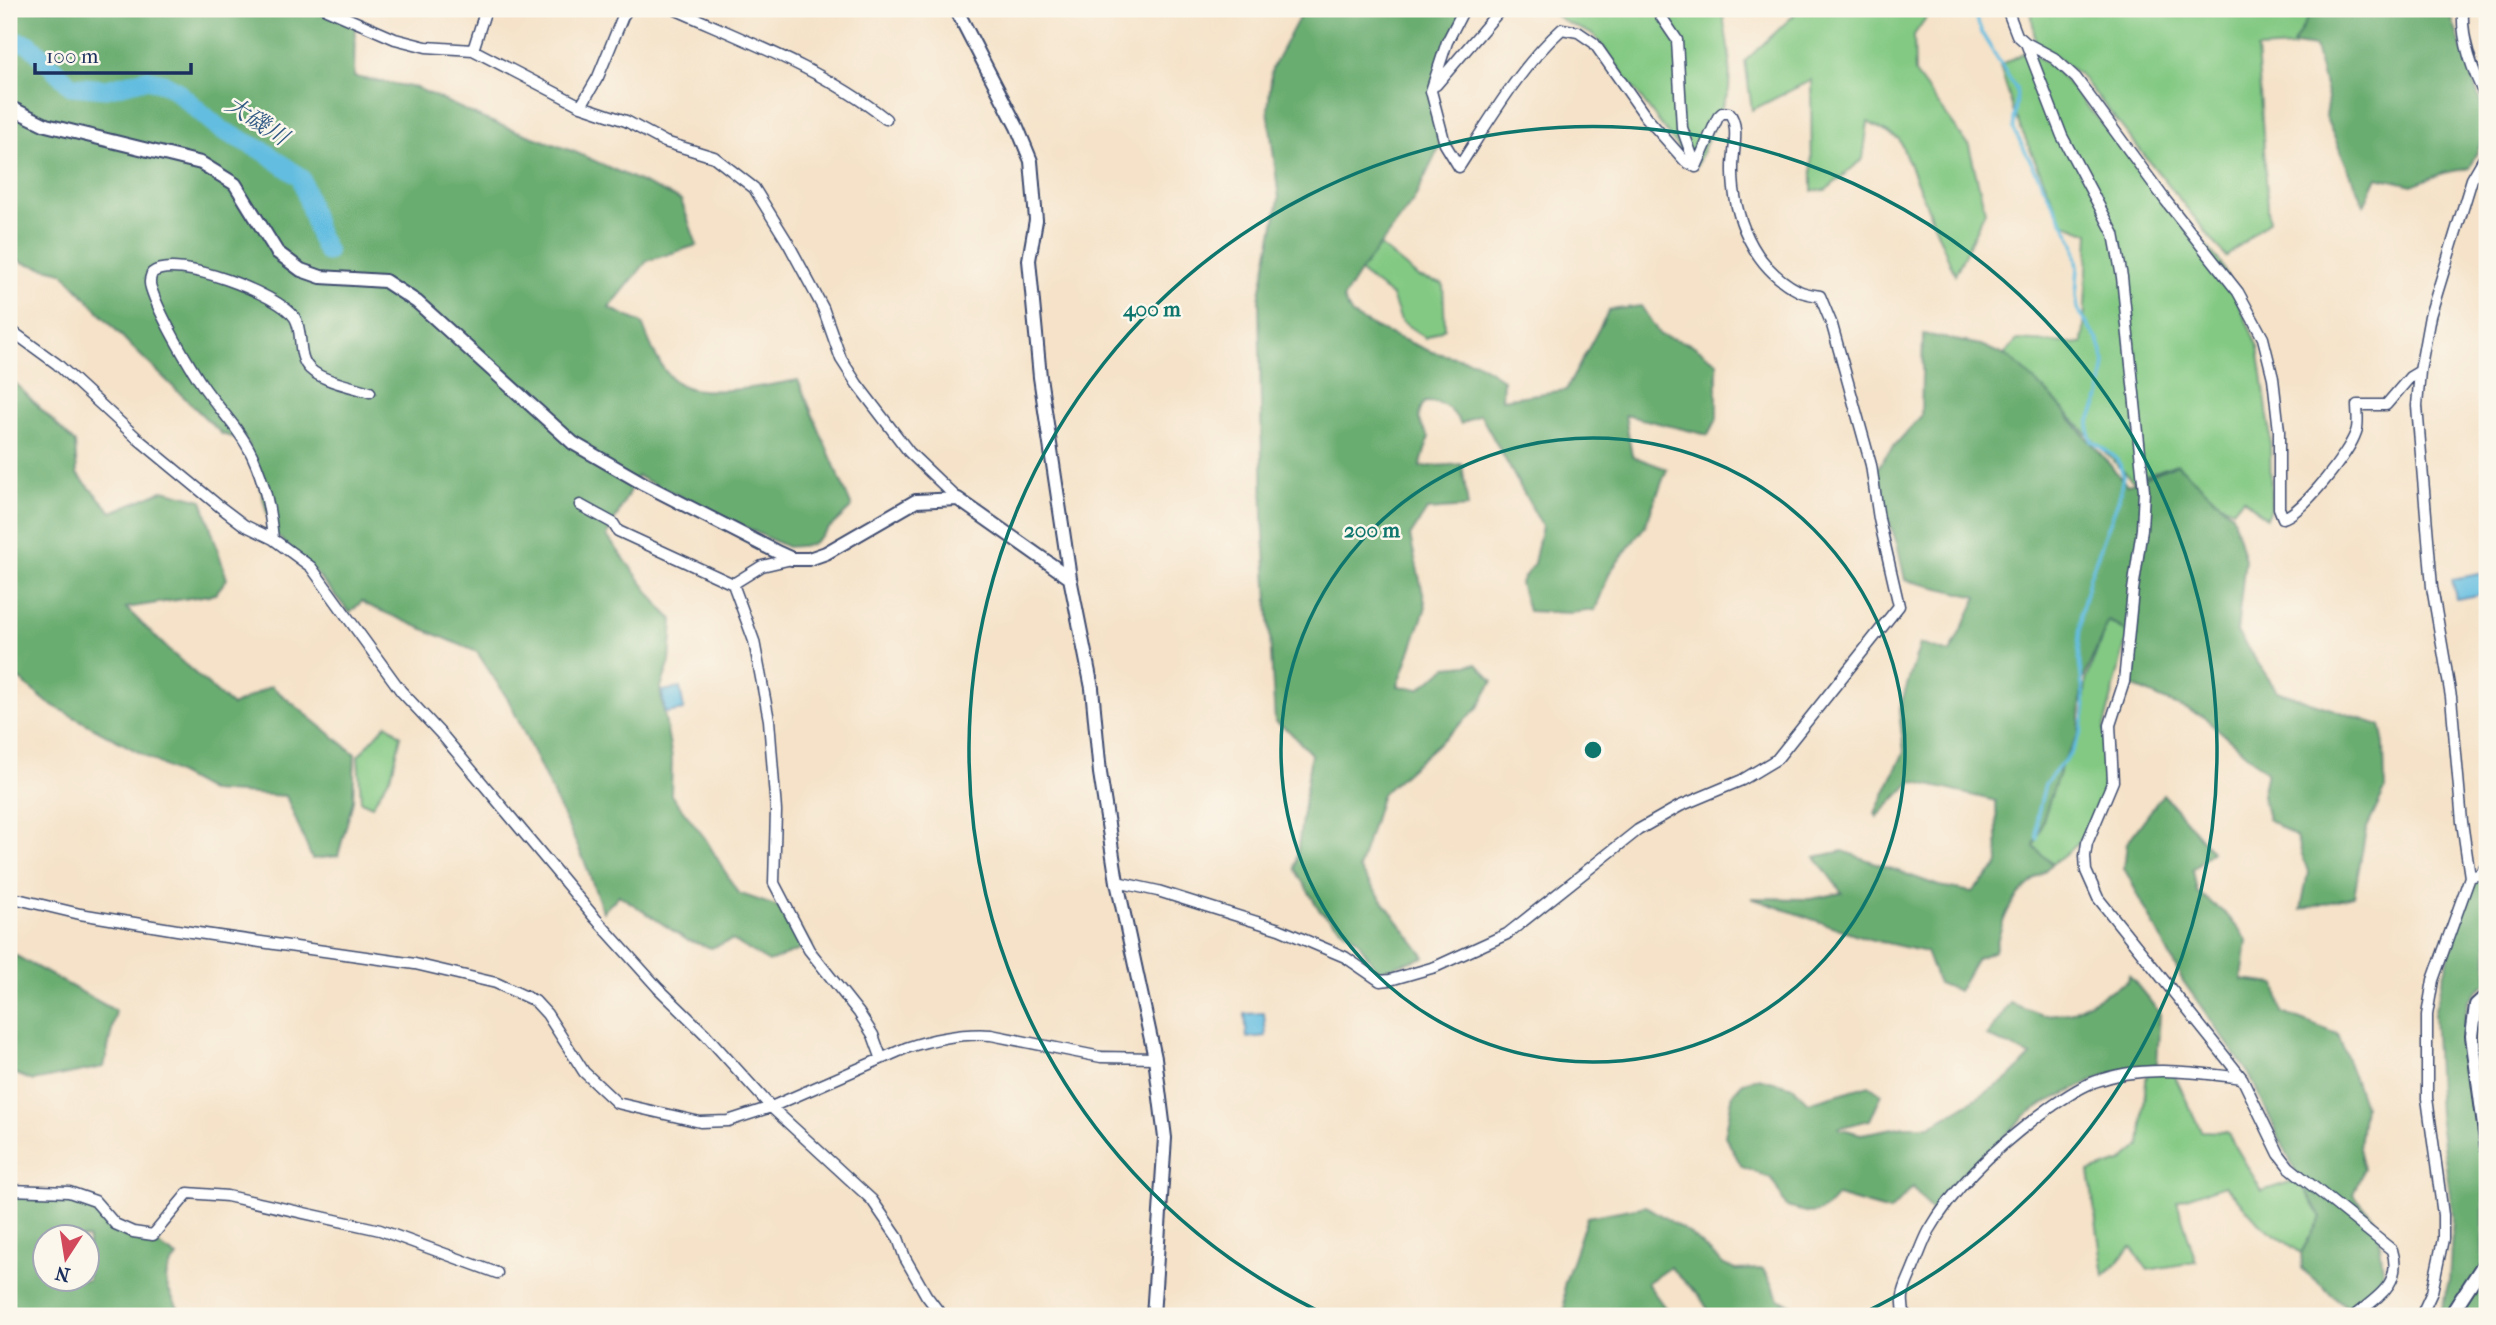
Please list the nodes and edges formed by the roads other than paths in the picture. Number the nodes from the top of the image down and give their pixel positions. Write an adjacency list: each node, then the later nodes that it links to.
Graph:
1 (326, 9): 12 (street)
2 (486, 9): 12 (street)
3 (628, 9): 15 (street)
4 (674, 9): 17 (street)
5 (956, 9): 27 (street)
6 (1464, 9): 13 (street)
7 (1501, 9): 13 (street)
8 (1656, 9): 19 (street)
9 (2007, 9): 11 (street)
10 (2463, 9): 14 (street)
11 (2026, 43): 21 (street); 36 (street)
12 (472, 50): 15 (street)
13 (1431, 91): 19 (street)
14 (2487, 100)
15 (581, 106): 23 (street)
16 (9, 107): 26 (street)
17 (886, 119)
18 (2487, 153): 21 (street)
19 (1696, 167): 31 (street)
20 (9, 329): 25 (street)
21 (2420, 371): 30 (street)
22 (370, 392): 25 (street)
23 (958, 499): 26 (street); 27 (street)
24 (580, 505): 28 (street)
25 (273, 539): 37 (street)
26 (792, 559): 28 (street)
27 (1070, 579): 31 (street)
28 (733, 583): 34 (street)
29 (2487, 864): 30 (street)
30 (2470, 877): 46 (street)
31 (1117, 882): 35 (street)
32 (9, 897): 37 (street)
33 (2487, 995): 38 (street)
34 (881, 1057): 35 (street); 37 (street)
35 (1155, 1058): 43 (street)
36 (2242, 1078): 44 (street); 45 (street)
37 (771, 1107): 42 (street)
38 (2487, 1149)
39 (9, 1190): 41 (street)
40 (2487, 1259): 47 (street)
41 (497, 1273)
42 (942, 1316)
43 (1153, 1316)
44 (1905, 1316)
45 (2354, 1316)
46 (2421, 1316)
47 (2450, 1316)

